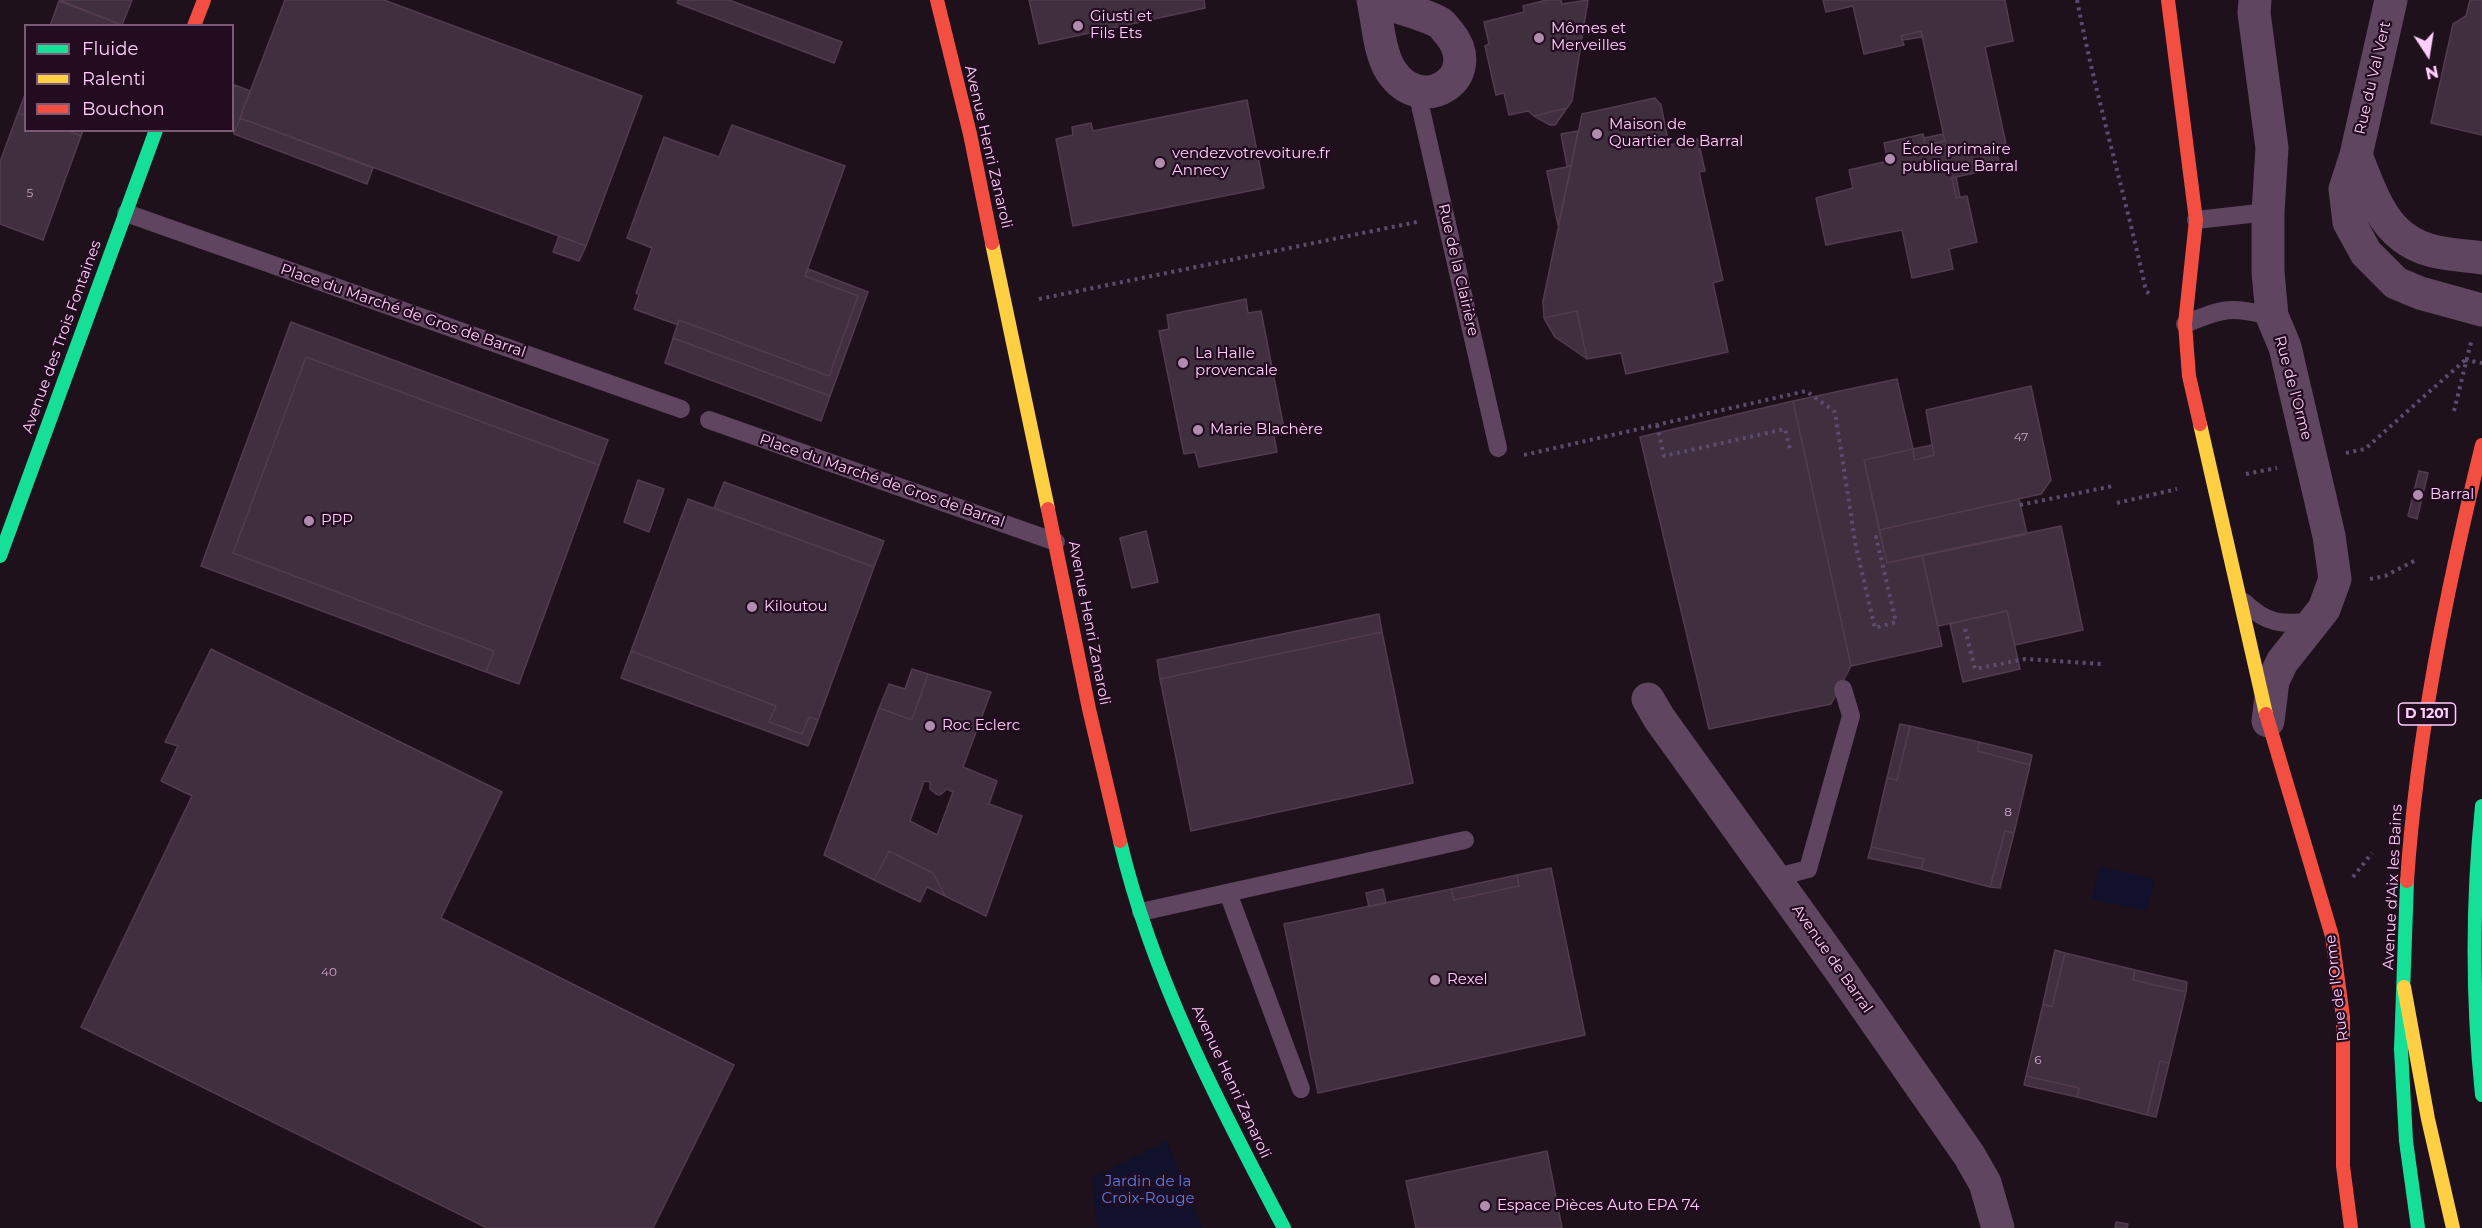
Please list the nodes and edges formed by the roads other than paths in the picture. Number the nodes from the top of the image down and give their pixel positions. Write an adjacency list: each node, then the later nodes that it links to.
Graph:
1 (204, 0): 7 (main road)
2 (937, 0): 22 (main road, Avenue Henri Zanaroli)
3 (1374, 0): 8 (street); 8 (street)
4 (2168, 0): 13 (main road, Rue de l'Orme)
5 (2255, 0): 11 (street, Rue de l'Orme)
6 (2391, 0): 10 (street, Rue du Val Vert)
7 (195, 24)
8 (1417, 92): 21 (lane, Rue de la Clairière)
9 (155, 132): 12 (main road, Avenue des Trois Fontaines)
10 (2356, 155): 14 (street, Rue du Val Vert); 15 (street, Rue du Val Vert)
11 (2268, 212): 13 (lane); 16 (street, Rue de l'Orme)
12 (126, 213): 18 (lane, Place du Marché de Gros de Barral); 23 (main road, Avenue des Trois Fontaines)
13 (2196, 220): 17 (main road, Rue de l'Orme)
14 (2482, 258)
15 (2482, 310)
16 (2272, 316): 17 (lane); 25 (street, Rue de l'Orme)
17 (2185, 324): 24 (main road, Rue de l'Orme)
18 (681, 409)
19 (709, 420): 22 (lane, Place du Marché de Gros de Barral)
20 (2482, 445): 34 (main road, Avenue d'Aix les Bains / D 1201)
21 (1498, 448)
22 (1056, 542): 33 (main road, Avenue Henri Zanaroli)
23 (0, 556)
24 (2240, 599): 25 (lane); 28 (main road, Rue de l'Orme)
25 (2313, 622): 28 (street, Rue de l'Orme)
26 (1844, 689): 31 (lane)
27 (1648, 699): 31 (street, Avenue de Barral)
28 (2268, 721): 39 (main road, Rue de l'Orme)
29 (2482, 806): 36 (main road)
30 (1465, 840): 32 (lane)
31 (1774, 878): 38 (street, Avenue de Barral)
32 (1228, 893): 33 (lane); 35 (lane)
33 (1141, 912): 37 (main road, Avenue Henri Zanaroli)
34 (2404, 987): 40 (main road, Avenue d'Aix les Bains / D 1201); 41 (main road)
35 (1301, 1089)
36 (2482, 1095)
37 (1284, 1228)
38 (1998, 1228)
39 (2351, 1228)
40 (2418, 1228)
41 (2453, 1228)

